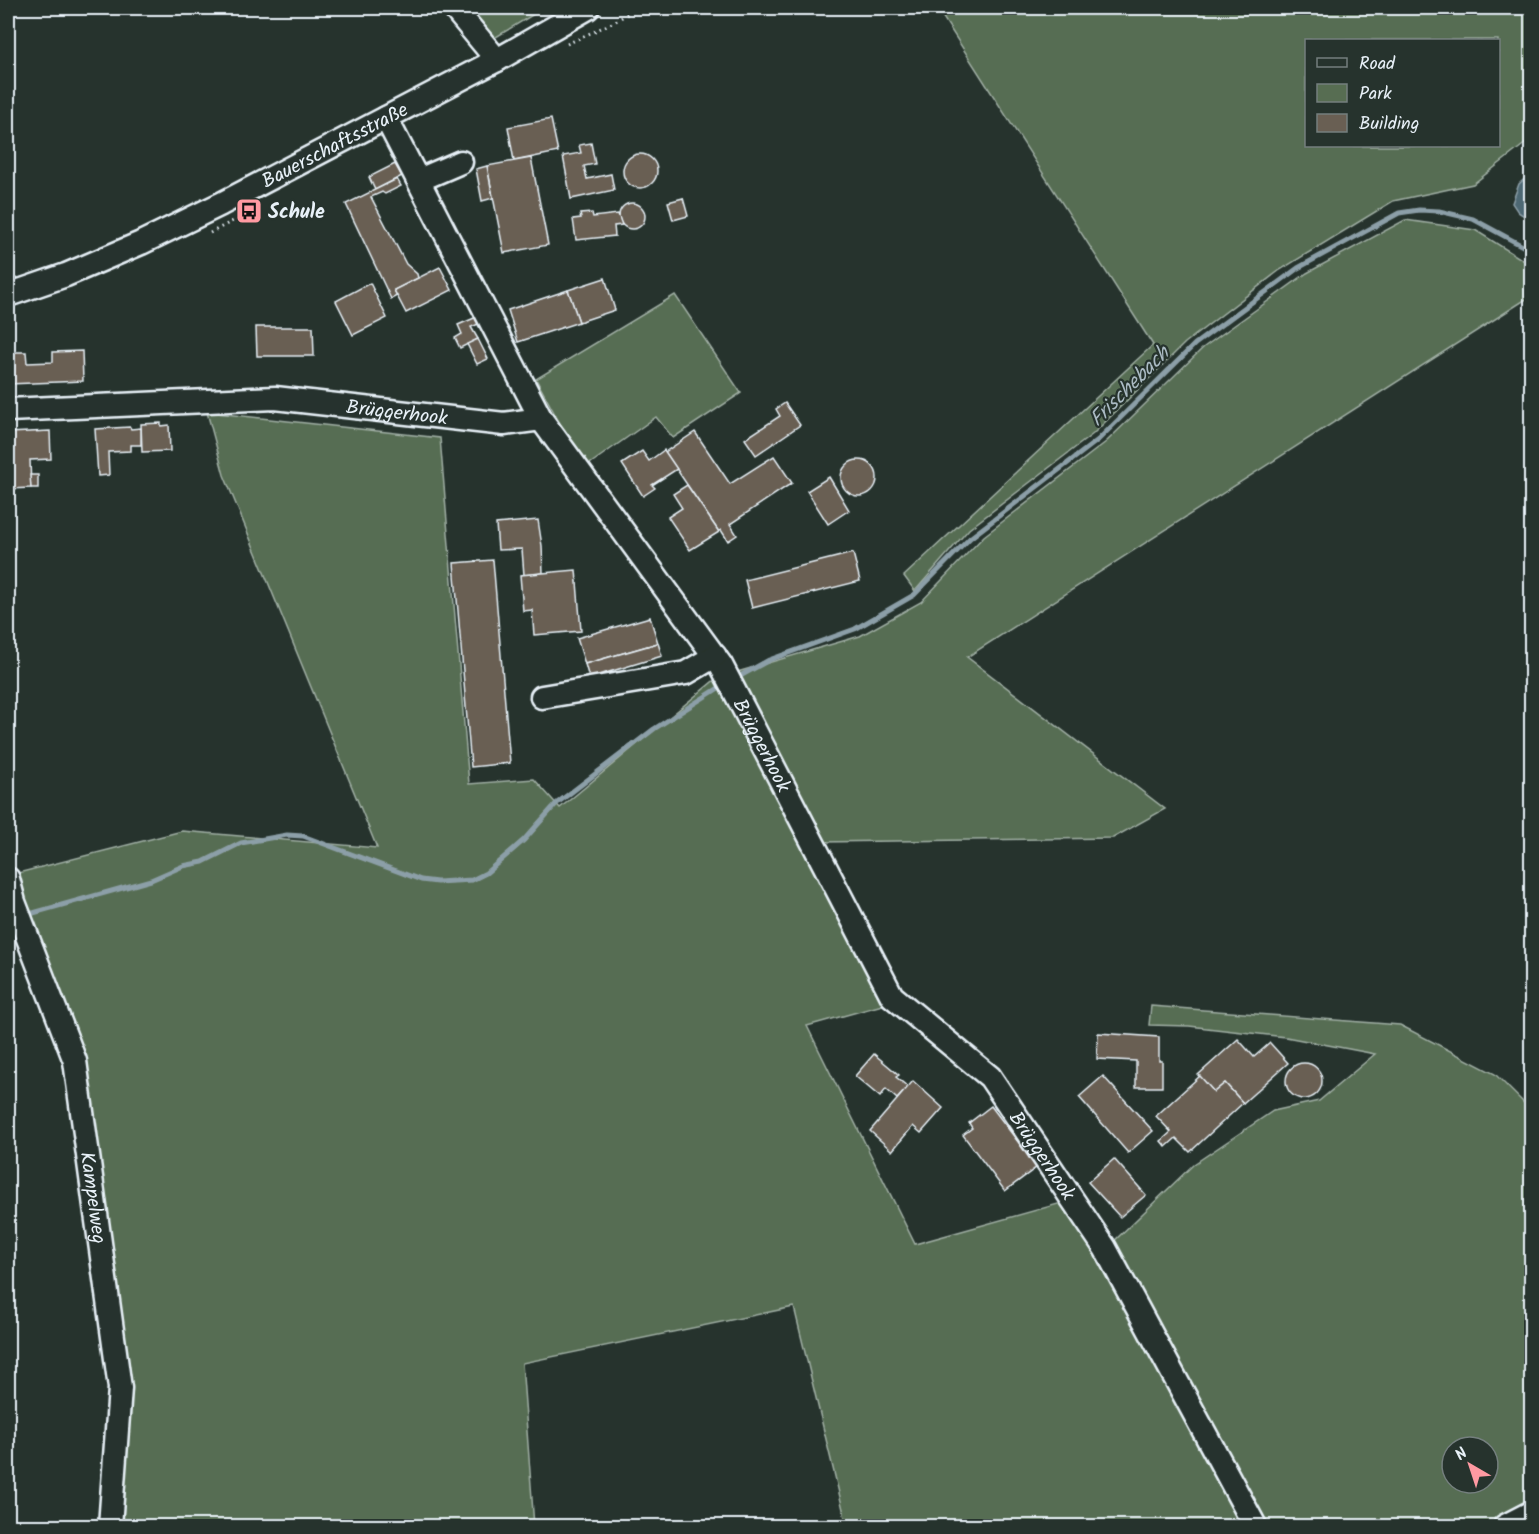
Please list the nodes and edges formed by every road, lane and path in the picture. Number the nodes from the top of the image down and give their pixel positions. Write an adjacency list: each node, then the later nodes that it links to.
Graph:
1 (454, 8): 3 (street)
2 (586, 8): 3 (street, Bauerschaftsstraße)
3 (497, 60): 4 (street, Bauerschaftsstraße)
4 (386, 118): 6 (street); 7 (street, Bauerschaftsstraße)
5 (461, 162): 6 (street)
6 (419, 180): 9 (street)
7 (8, 295)
8 (8, 410): 9 (street, Brüggerhook)
9 (541, 419): 10 (street, Brüggerhook)
10 (715, 656): 11 (street); 15 (street, Brüggerhook)
11 (542, 697)
12 (8, 879): 14 (street, Kampelweg)
13 (1532, 1512): 16 (street)
14 (110, 1527)
15 (1255, 1527)
16 (1505, 1527)

